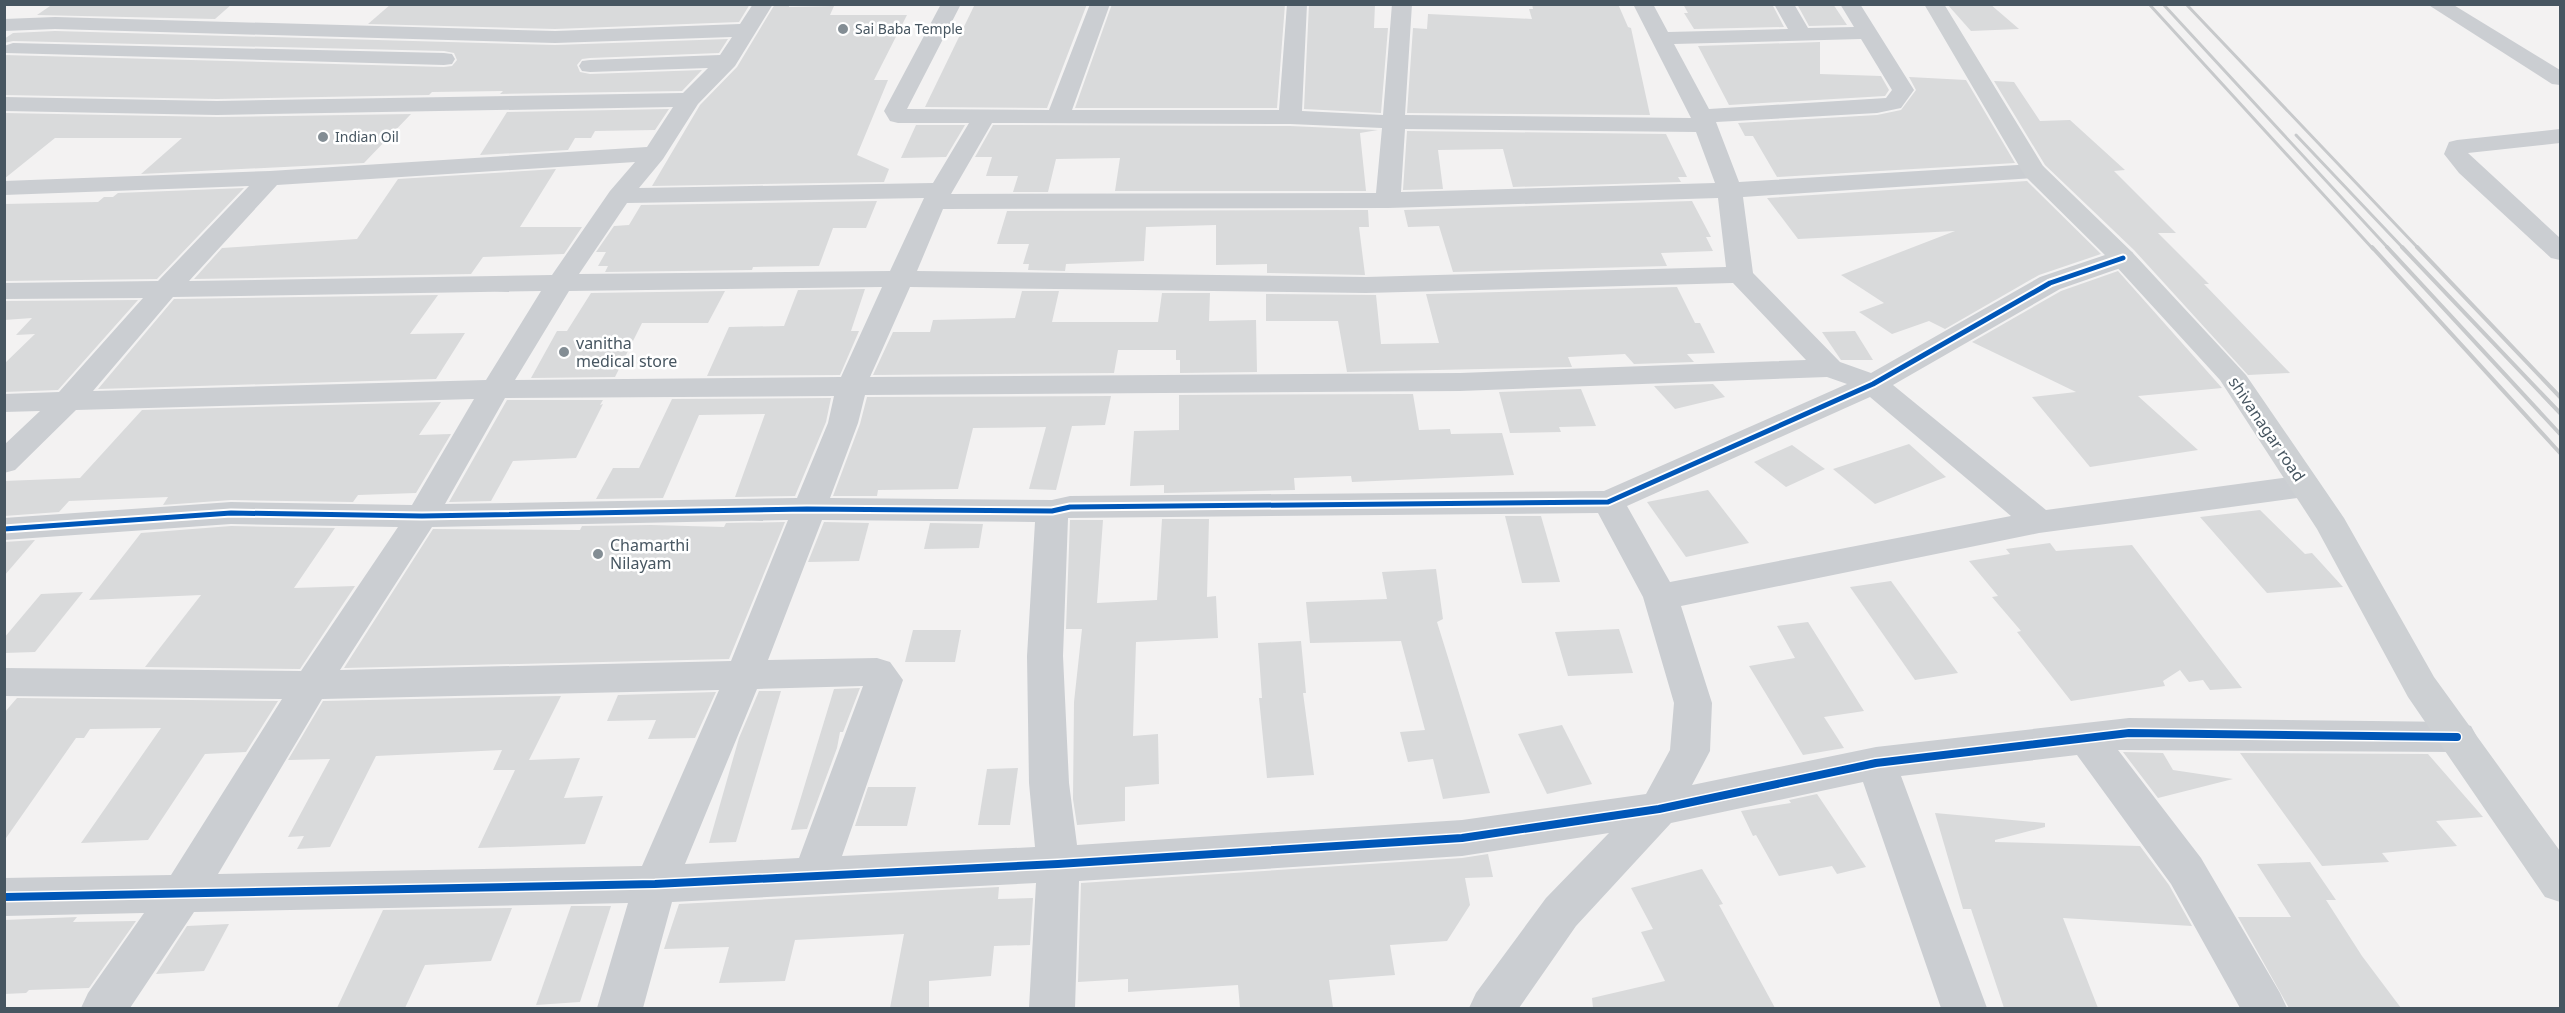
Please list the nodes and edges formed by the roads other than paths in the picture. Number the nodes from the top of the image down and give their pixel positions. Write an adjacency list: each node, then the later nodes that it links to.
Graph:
1 (81, 4): 12 (street)
2 (951, 4): 25 (street)
3 (1100, 4): 26 (street)
4 (1297, 4): 27 (street)
5 (1402, 4): 29 (street)
6 (1643, 4): 16 (street)
7 (1784, 4): 15 (street)
8 (1850, 4): 14 (street)
9 (1934, 4): 33 (street, shivanagar road)
10 (2438, 4): 21 (street)
11 (754, 17): 12 (street); 19 (street)
12 (55, 23): 13 (street); 17 (street)
13 (4, 25)
14 (1869, 33): 15 (street); 28 (street)
15 (1802, 36): 16 (street)
16 (1661, 38): 28 (street)
17 (9, 52): 18 (street)
18 (444, 59)
19 (728, 61): 20 (street); 22 (street)
20 (590, 66)
21 (2560, 79)
22 (689, 100): 24 (street); 32 (street)
23 (4, 104): 24 (street)
24 (35, 104): 30 (street)
25 (985, 115): 26 (street); 38 (street)
26 (1058, 116): 27 (street)
27 (1290, 117): 29 (street)
28 (1703, 120): 29 (street); 36 (street)
29 (1395, 122): 39 (street)
30 (4, 124)
31 (2560, 136): 40 (street)
32 (655, 154): 34 (street); 37 (street)
33 (2034, 171): 36 (street); 41 (street, shivanagar road)
34 (270, 178): 35 (street); 46 (street)
35 (4, 189)
36 (1730, 190): 39 (street); 42 (street)
37 (619, 196): 38 (street); 44 (street)
38 (938, 196): 39 (street); 43 (street)
39 (1388, 200)
40 (2560, 252)
41 (2123, 258): 48 (street); 54 (street, shivanagar road)
42 (1740, 275): 43 (street); 47 (street)
43 (902, 279): 44 (street); 49 (street)
44 (561, 281): 46 (street); 50 (street)
45 (4, 291): 46 (street)
46 (164, 291): 52 (street)
47 (1830, 368): 48 (street); 49 (street)
48 (1873, 384): 55 (street); 59 (street)
49 (852, 386): 50 (street); 56 (street)
50 (495, 389): 52 (street); 58 (street)
51 (4, 403): 52 (street)
52 (66, 403): 53 (street)
53 (4, 463)
54 (2305, 486): 59 (street); 65 (street, shivanagar road)
55 (1608, 502): 57 (street); 61 (street)
56 (807, 510): 57 (street); 58 (street); 62 (street)
57 (1052, 511): 69 (street)
58 (422, 516): 60 (street); 64 (street)
59 (2039, 522): 61 (street)
60 (4, 529)
61 (1661, 597): 68 (street)
62 (745, 673): 64 (street); 70 (street); 71 (street)
63 (4, 682): 64 (street)
64 (311, 685): 73 (street)
65 (2457, 737): 66 (street); 72 (street, shivanagar road)
66 (2087, 738): 67 (street); 80 (street)
67 (1876, 763): 68 (street); 79 (street)
68 (1659, 809): 69 (street); 78 (street)
69 (1058, 864): 70 (street); 77 (street)
70 (814, 875): 71 (street)
71 (655, 884): 73 (street); 76 (street)
72 (2560, 884)
73 (183, 893): 74 (street); 75 (street)
74 (4, 897)
75 (104, 1008)
76 (620, 1008)
77 (1052, 1008)
78 (1492, 1008)
79 (1964, 1008)
80 (2264, 1008)

